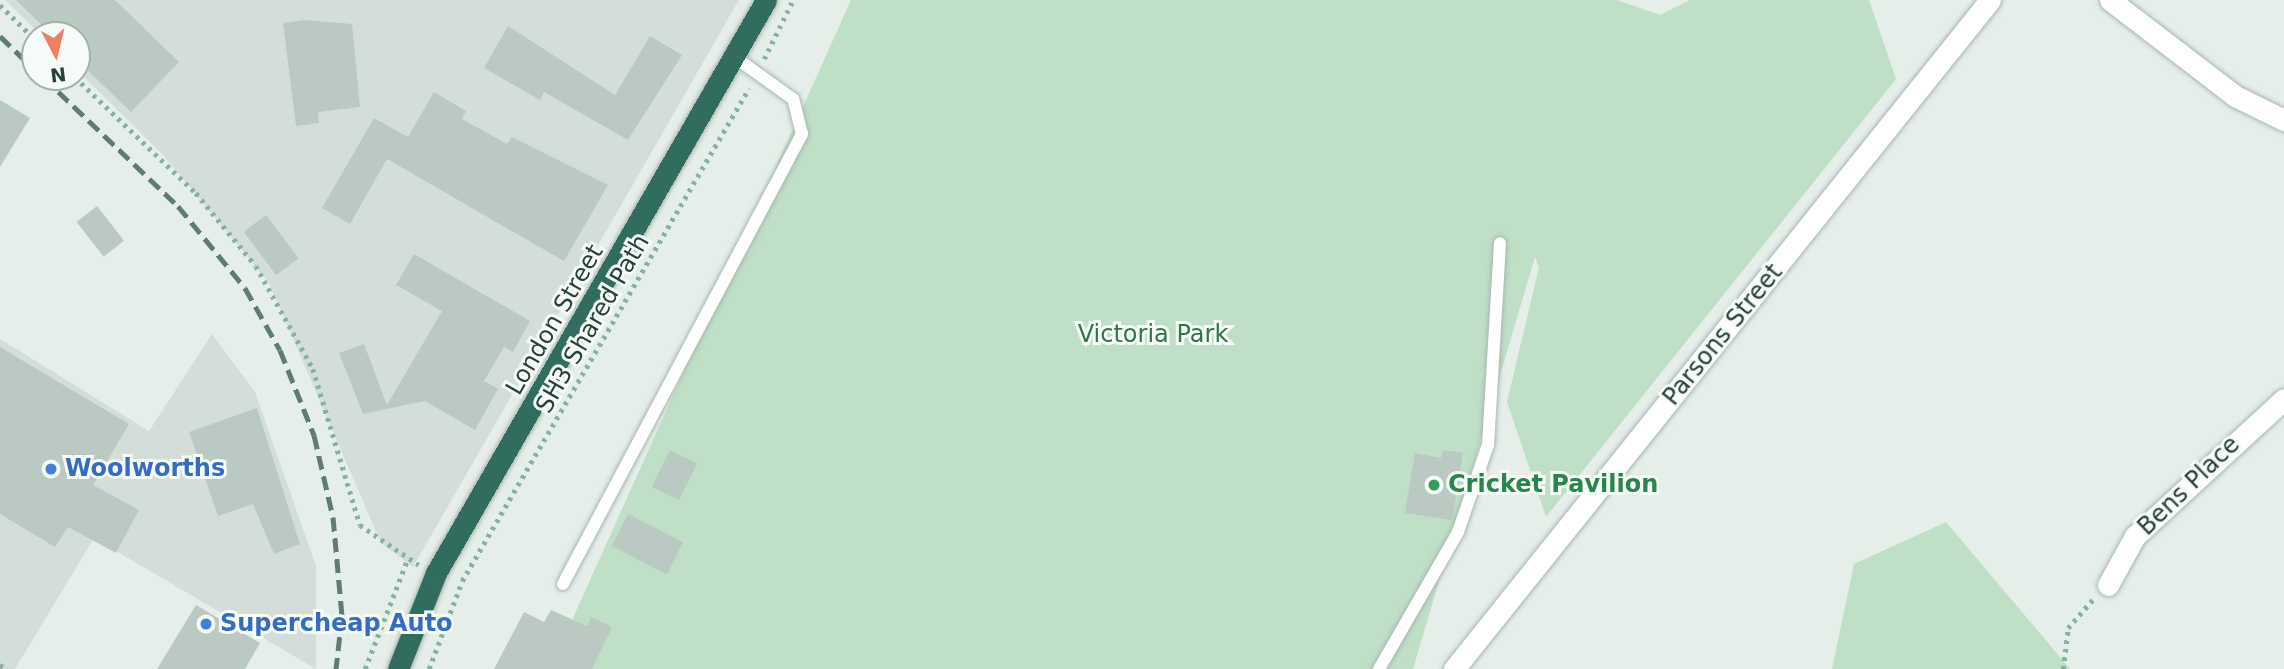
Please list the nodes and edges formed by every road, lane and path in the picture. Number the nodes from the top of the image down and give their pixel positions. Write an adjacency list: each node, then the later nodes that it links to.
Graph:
1 (766, 0): 7 (highway, London Street)
2 (793, 0): 8 (path, SH3 Shared Path)
3 (1990, 0): 23 (street, Parsons Street)
4 (2110, 0): 10 (street)
5 (0, 5): 6 (path)
6 (21, 25)
7 (736, 58): 8 (lane); 20 (highway, London Street)
8 (758, 70): 15 (lane); 21 (path, SH3 Shared Path)
9 (90, 91): 13 (path)
10 (2284, 120)
11 (1500, 243): 22 (lane)
12 (2284, 400): 16 (street, Bens Place)
13 (408, 558): 14 (path); 19 (path)
14 (420, 566)
15 (562, 583)
16 (2108, 585): 24 (path)
17 (0, 665): 18 (path)
18 (7, 669)
19 (365, 669)
20 (398, 669)
21 (429, 669)
22 (1379, 669)
23 (1454, 669)
24 (2063, 669)

